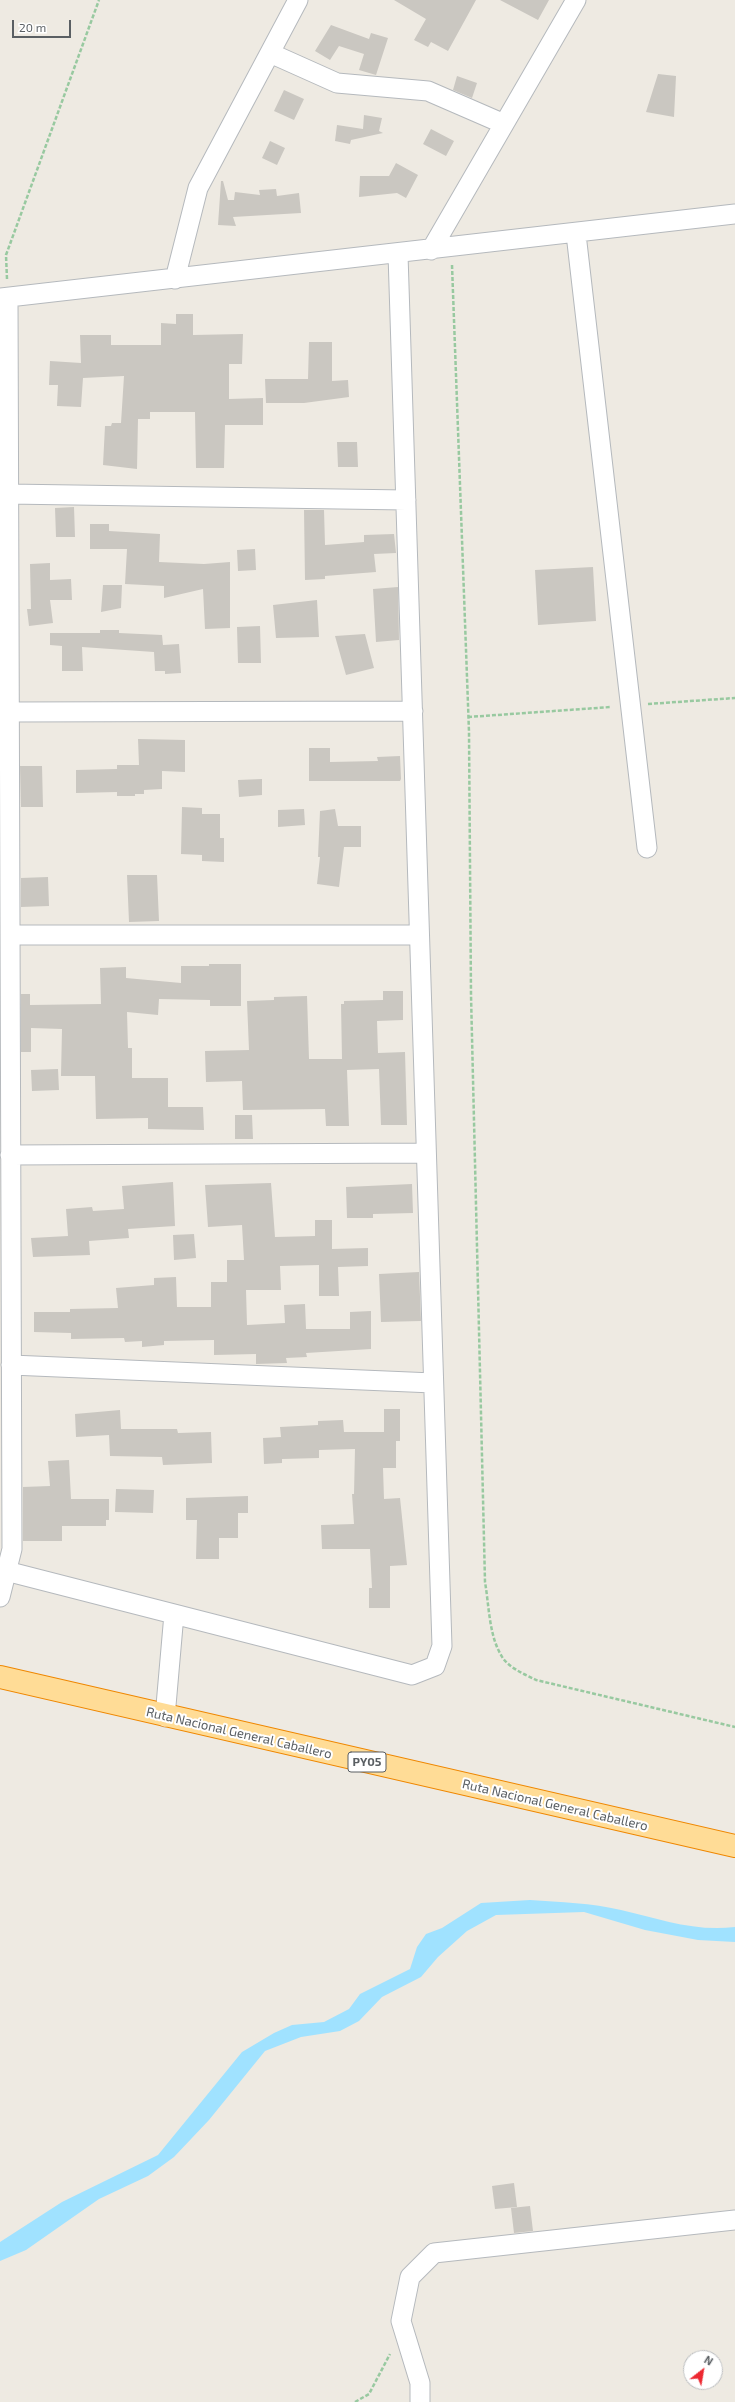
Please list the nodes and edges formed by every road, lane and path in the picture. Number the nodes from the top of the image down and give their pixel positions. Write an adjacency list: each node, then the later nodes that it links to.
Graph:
1 (99, 0): 12 (path)
2 (298, 0): 4 (street)
3 (576, 0): 5 (street)
4 (270, 53): 5 (street); 11 (street)
5 (504, 124): 9 (street)
6 (735, 214): 7 (street)
7 (576, 234): 8 (street); 16 (street)
8 (451, 248): 9 (street); 19 (path)
9 (431, 250): 10 (street)
10 (398, 254): 11 (street); 14 (street)
11 (175, 279): 12 (street)
12 (4, 298): 13 (street)
13 (8, 494): 14 (street); 18 (street)
14 (406, 500): 17 (street)
15 (735, 698): 16 (path)
16 (630, 705): 19 (path); 20 (street)
17 (412, 710): 18 (street); 22 (street)
18 (9, 712): 21 (street)
19 (468, 717): 32 (path)
20 (647, 848)
21 (10, 935): 22 (street); 24 (street)
22 (419, 935): 23 (street)
23 (426, 1153): 24 (street); 26 (street)
24 (10, 1155): 25 (street)
25 (11, 1365): 26 (street); 27 (street)
26 (433, 1383): 29 (street)
27 (6, 1571): 28 (street); 29 (street)
28 (0, 1597)
29 (174, 1614): 31 (street)
30 (0, 1677): 31 (highway, Ruta Nacional General Caballero / PY05)
31 (165, 1716): 33 (highway, Ruta Nacional General Caballero / PY05)
32 (735, 1728)
33 (735, 1846)
34 (735, 2220): 35 (street)
35 (403, 2329): 36 (path); 37 (street)
36 (355, 2402)
37 (420, 2402)

